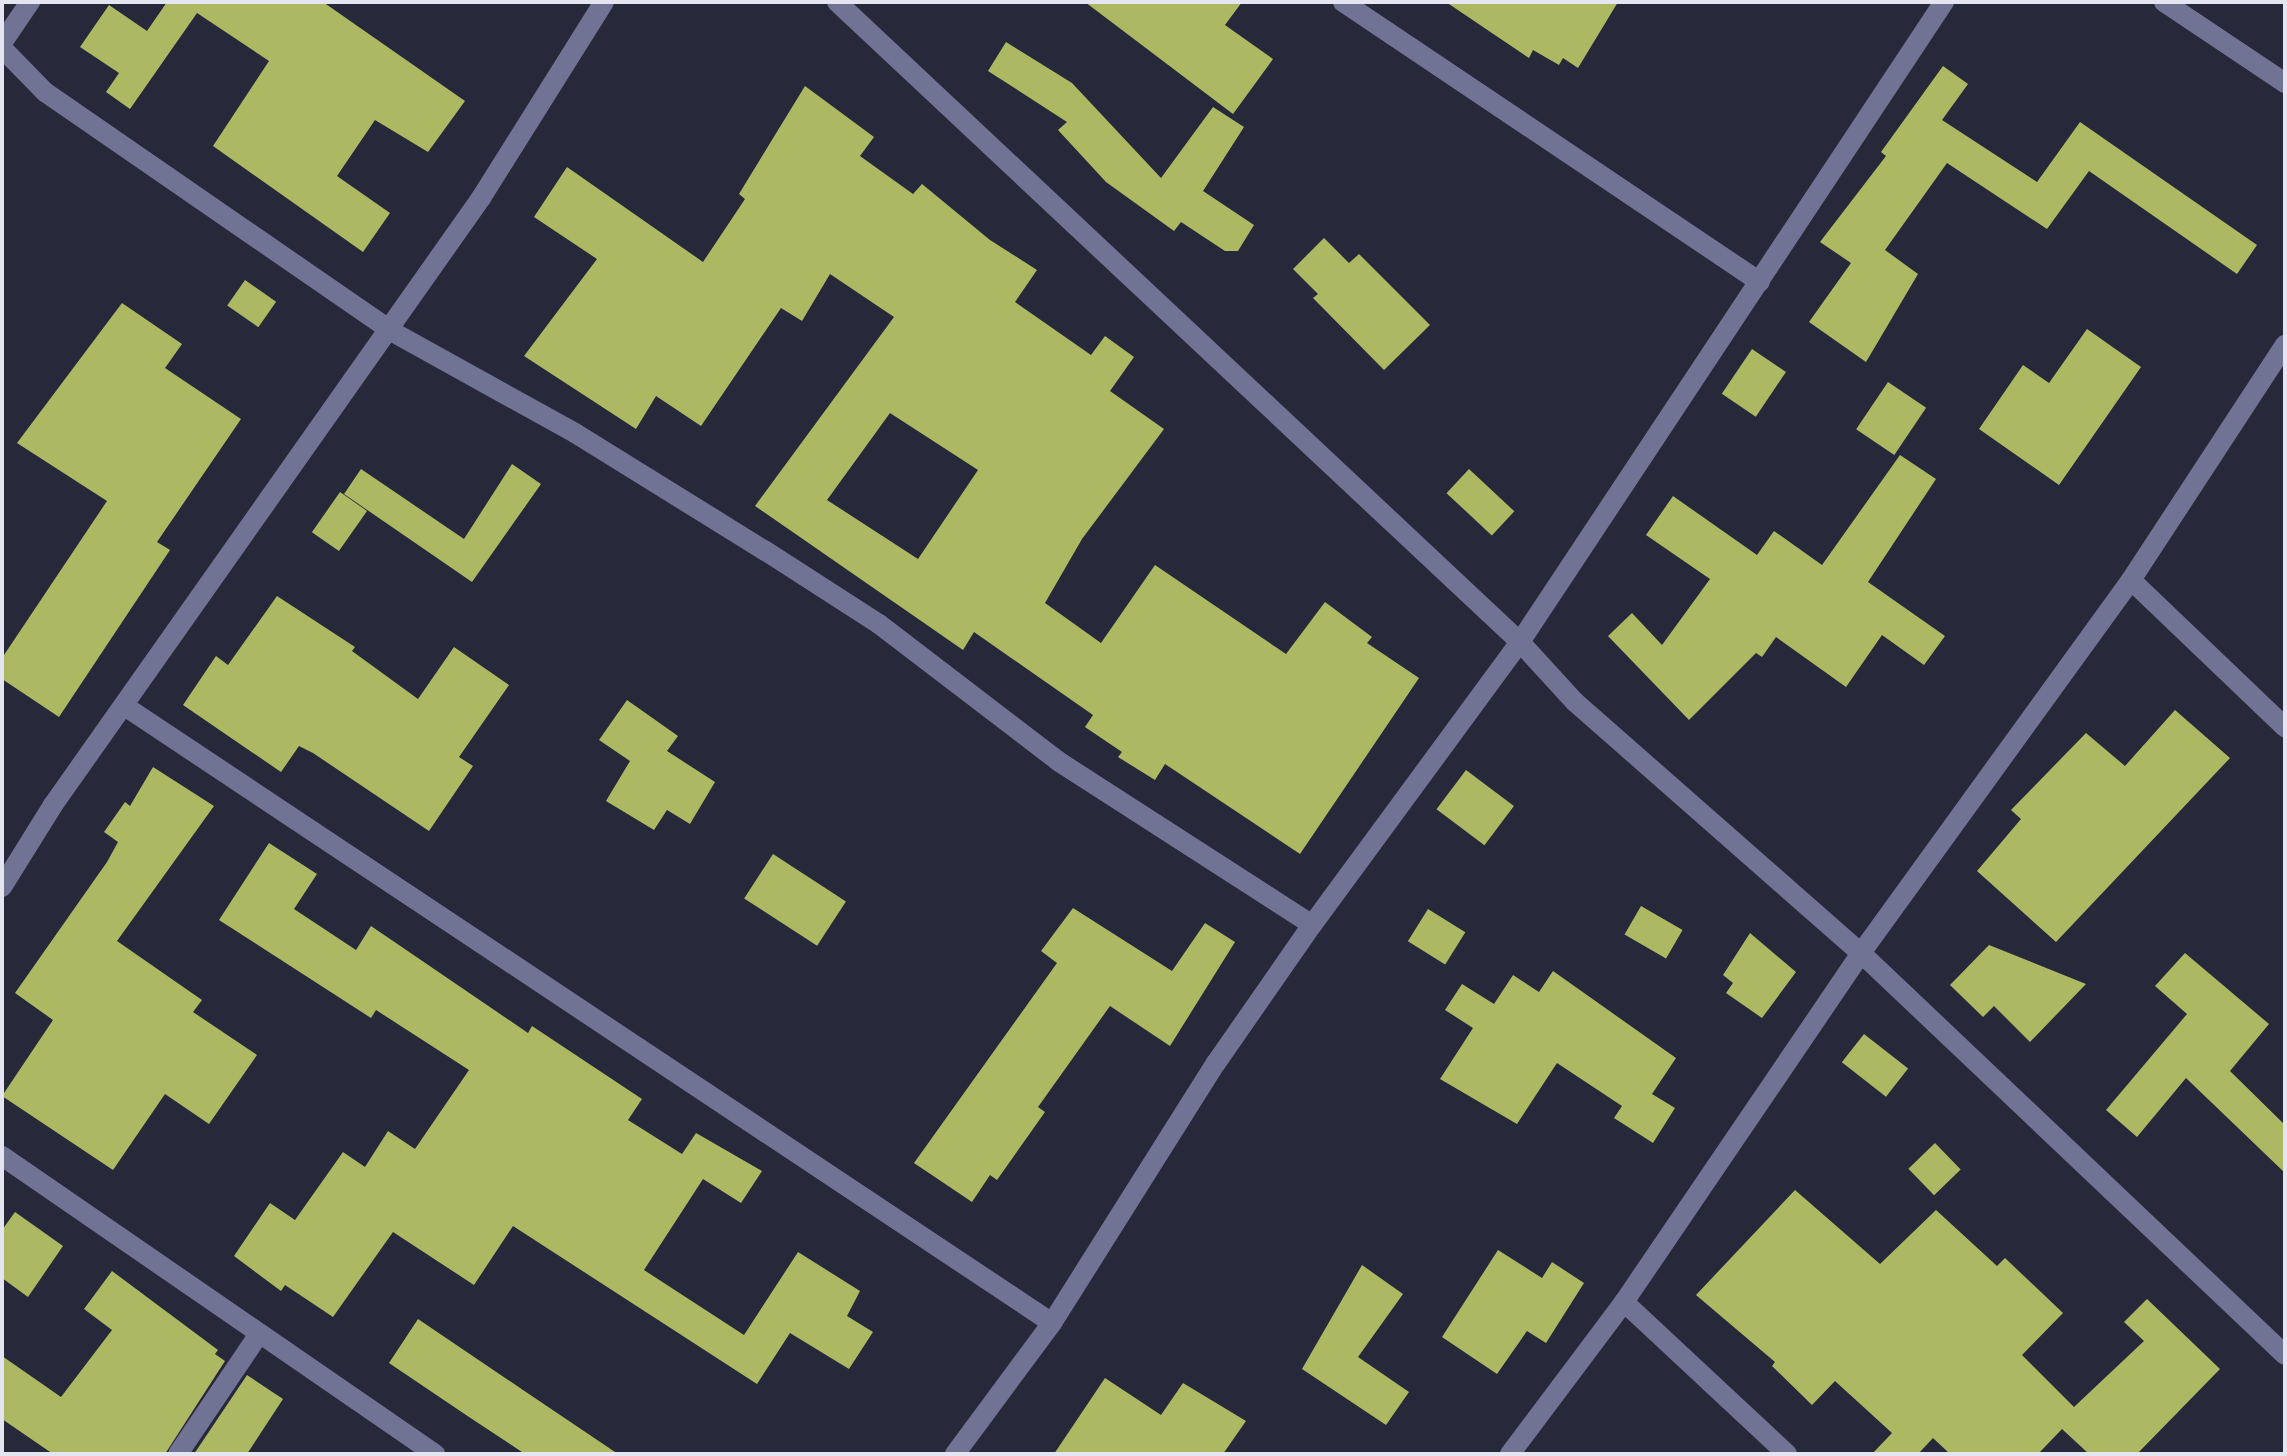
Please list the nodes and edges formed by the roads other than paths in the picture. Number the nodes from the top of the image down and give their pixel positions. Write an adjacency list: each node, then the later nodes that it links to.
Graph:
1 (30, 2): 7 (street)
2 (604, 2): 10 (street)
3 (837, 2): 13 (street)
4 (1343, 2): 9 (street)
5 (1944, 2): 9 (street)
6 (2164, 2): 8 (street)
7 (2, 46): 10 (street)
8 (2285, 83)
9 (1760, 282): 13 (street)
10 (391, 331): 14 (street); 17 (street)
11 (2285, 345): 12 (street)
12 (2131, 580): 15 (street); 18 (street)
13 (1520, 642): 17 (street); 18 (street)
14 (126, 707): 16 (street); 21 (street)
15 (2285, 727)
16 (2, 887)
17 (1312, 925): 21 (street)
18 (1861, 953): 20 (street); 23 (street)
19 (2, 1156): 22 (street)
20 (1624, 1302): 27 (street); 28 (street)
21 (1052, 1323): 26 (street)
22 (259, 1334): 24 (street); 25 (street)
23 (2285, 1355)
24 (178, 1454)
25 (435, 1454)
26 (955, 1454)
27 (1510, 1454)
28 (1787, 1454)

